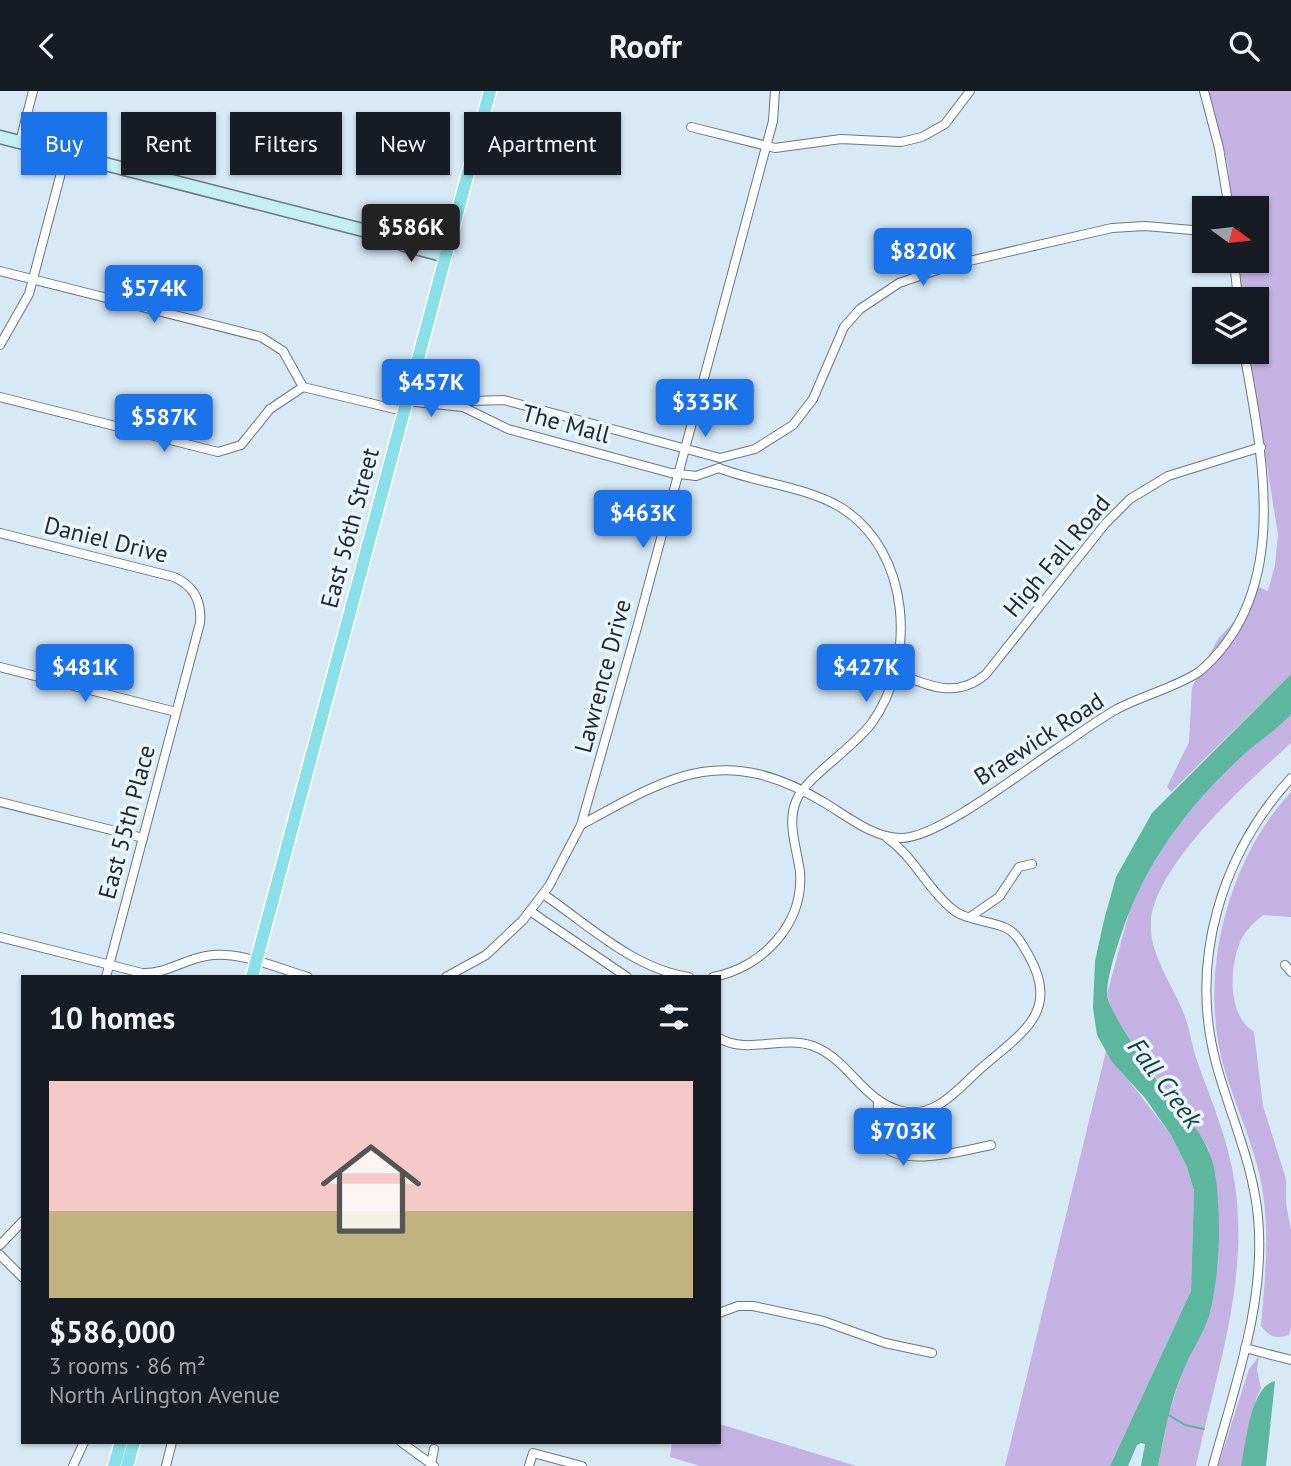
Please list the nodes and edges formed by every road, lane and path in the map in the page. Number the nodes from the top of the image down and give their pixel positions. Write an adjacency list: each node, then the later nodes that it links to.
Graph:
1 (33, 91): 8 (street)
2 (490, 91): 14 (main road, East 56th Street)
3 (775, 91): 9 (street, Lawrence Drive)
4 (970, 91): 9 (street)
5 (1204, 91): 12 (street)
6 (691, 127): 9 (street)
7 (0, 137): 8 (main road)
8 (20, 142)
9 (765, 146): 27 (street, Lawrence Drive)
10 (107, 165): 14 (main road)
11 (60, 175): 16 (street)
12 (1227, 196)
13 (1192, 230): 28 (street)
14 (447, 251): 19 (main road, East 56th Street)
15 (0, 271): 16 (street)
16 (32, 279): 17 (street); 20 (street)
17 (0, 345)
18 (1246, 364): 26 (street)
19 (414, 374): 21 (street, The Mall); 25 (main road, East 56th Street)
20 (303, 387): 22 (street); 25 (street, The Mall)
21 (451, 393): 23 (street, The Mall); 24 (street)
22 (0, 397)
23 (467, 404): 24 (street, The Mall); 27 (street, The Mall); 30 (street, The Mall)
24 (447, 405): 25 (street, The Mall)
25 (405, 406): 49 (main road, East 56th Street)
26 (1261, 447): 31 (street); 36 (street, High Fall Road)
27 (684, 448): 28 (street, The Mall); 30 (street, Lawrence Drive)
28 (720, 458): 29 (street)
29 (719, 468): 30 (street, The Mall); 36 (street)
30 (677, 474): 41 (street, Lawrence Drive)
31 (1274, 531)
32 (0, 533): 33 (street, Daniel Drive)
33 (196, 596): 37 (street, East 55th Place)
34 (1261, 596): 42 (street, Braewick Road)
35 (0, 667): 37 (street)
36 (896, 673): 39 (street)
37 (176, 712): 43 (street, East 55th Place)
38 (1291, 778): 66 (street)
39 (803, 790): 41 (street); 42 (street); 57 (street)
40 (0, 802): 43 (street)
41 (581, 825): 45 (street, Lawrence Drive)
42 (885, 836): 47 (street)
43 (143, 838): 50 (street, East 55th Place)
44 (1032, 864): 47 (street)
45 (543, 894): 46 (street, Lawrence Drive); 56 (street)
46 (530, 912): 54 (street, Lawrence Drive); 55 (street)
47 (970, 917): 59 (street)
48 (0, 937): 50 (street)
49 (256, 963): 50 (street); 52 (main road, East 56th Street); 53 (street)
50 (109, 965): 51 (street, East 55th Place)
51 (106, 975)
52 (253, 975)
53 (301, 975)
54 (450, 975)
55 (624, 975)
56 (681, 975)
57 (720, 975)
58 (721, 1039): 59 (street)
59 (878, 1100): 60 (street)
60 (991, 1145)
61 (21, 1223): 62 (street)
62 (0, 1245)
63 (0, 1255): 64 (street)
64 (21, 1276)
65 (721, 1313): 67 (street)
66 (1245, 1347): 68 (street); 82 (street)
67 (932, 1353)
68 (1291, 1360)
69 (83, 1444): 76 (street)
70 (120, 1444): 77 (main road)
71 (133, 1444): 78 (main road)
72 (172, 1444): 79 (street)
73 (404, 1444): 75 (street)
74 (434, 1449): 75 (street)
75 (432, 1465)
76 (73, 1466)
77 (114, 1466)
78 (127, 1466)
79 (166, 1466)
80 (529, 1466): 81 (street)
81 (582, 1466)
82 (1213, 1466)

